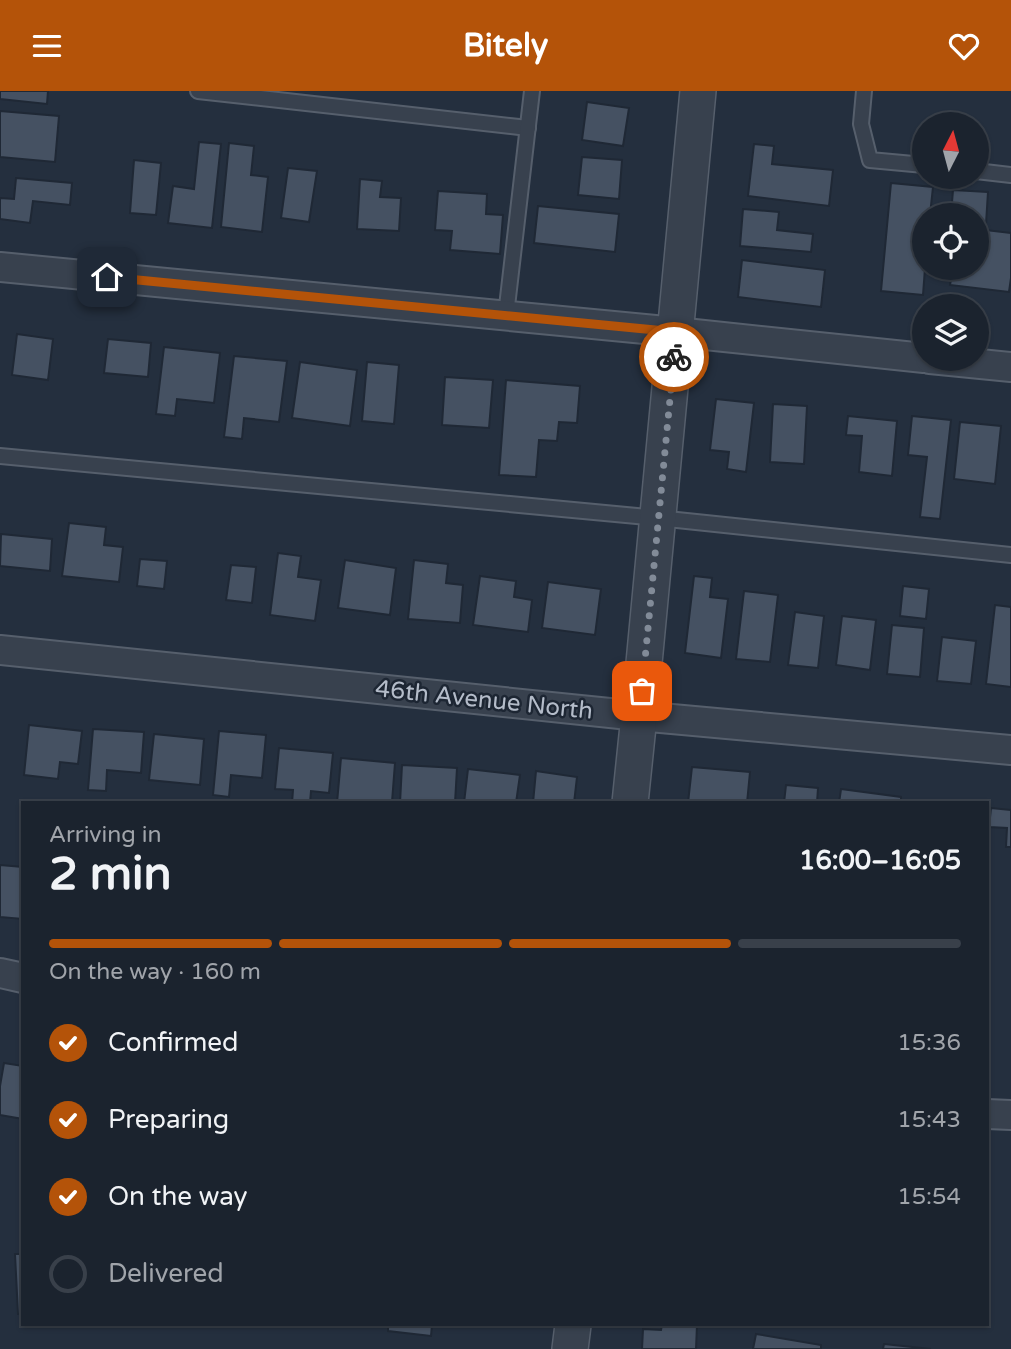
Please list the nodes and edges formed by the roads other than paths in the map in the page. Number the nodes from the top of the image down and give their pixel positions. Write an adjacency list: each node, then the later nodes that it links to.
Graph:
1 (198, 91): 5 (lane)
2 (532, 91): 5 (lane)
3 (698, 91): 11 (street)
4 (864, 91): 6 (lane)
5 (528, 128): 10 (lane)
6 (912, 164)
7 (989, 172): 8 (lane)
8 (1011, 175)
9 (0, 267): 10 (street)
10 (506, 316): 11 (street)
11 (676, 332): 12 (street); 16 (street)
12 (912, 357)
13 (989, 365): 14 (street)
14 (1011, 367)
15 (0, 456): 16 (lane)
16 (658, 518): 17 (lane); 19 (street)
17 (1011, 555)
18 (0, 650): 19 (street, 46th Avenue North)
19 (639, 716): 20 (street, 46th Avenue North); 21 (street)
20 (1011, 750)
21 (630, 801)
22 (0, 973): 23 (street)
23 (21, 978)
24 (989, 1114): 25 (street)
25 (1011, 1115)
26 (573, 1326): 27 (street)
27 (570, 1349)

